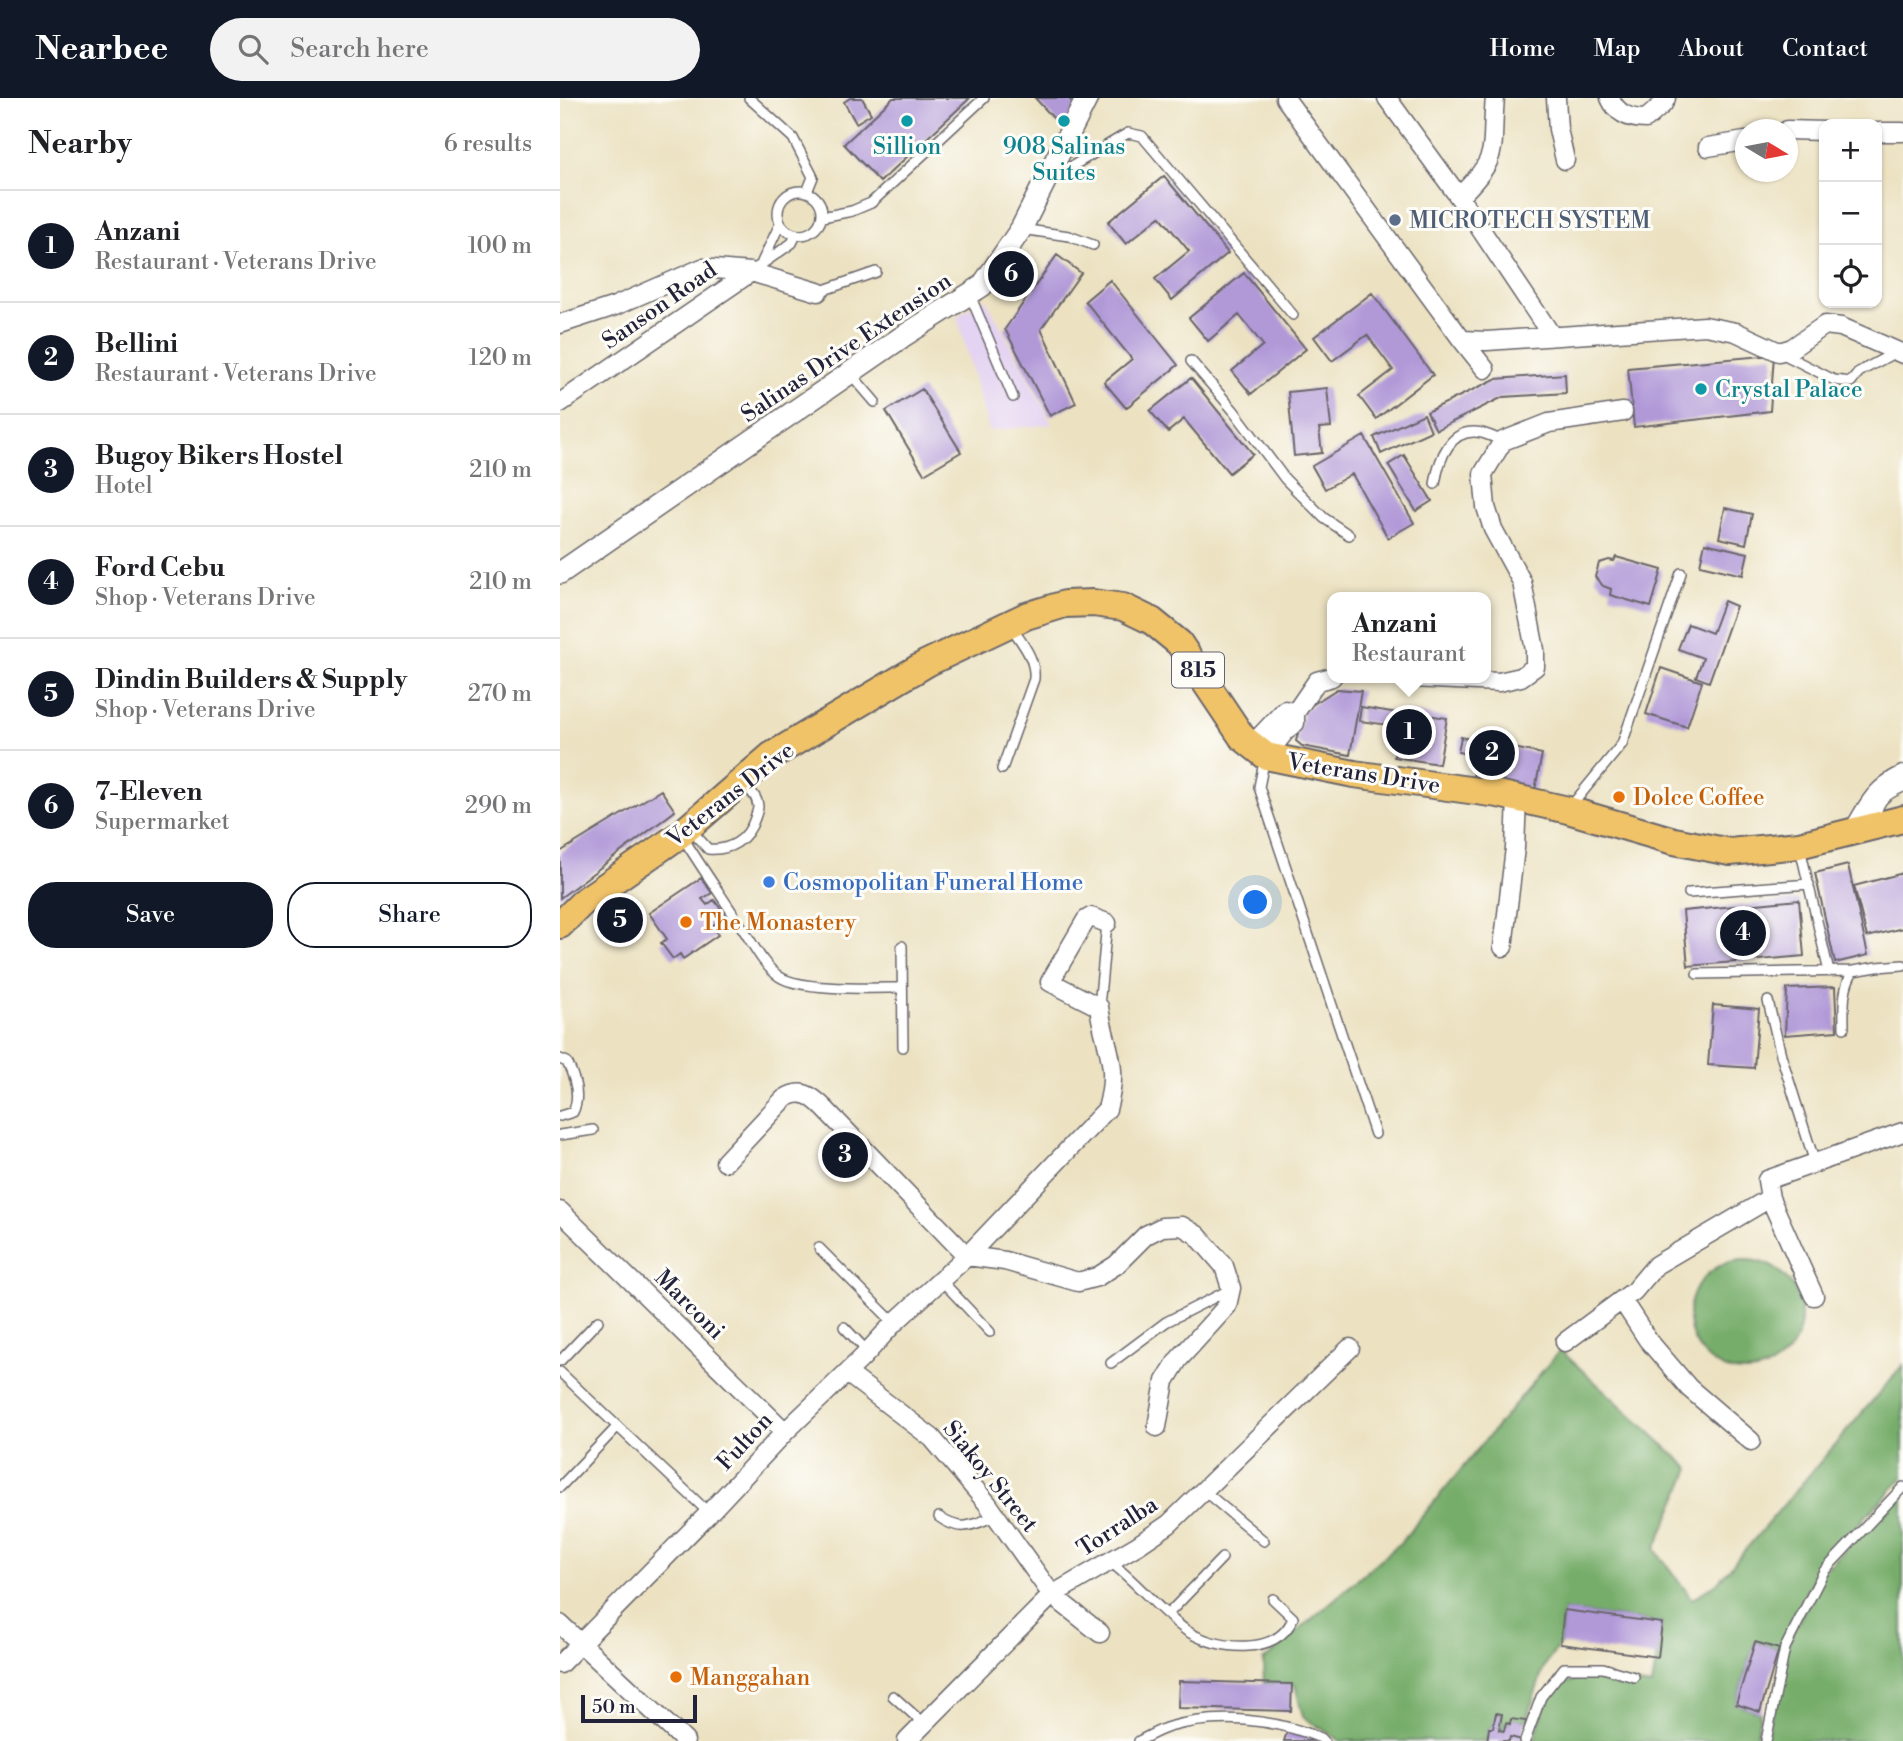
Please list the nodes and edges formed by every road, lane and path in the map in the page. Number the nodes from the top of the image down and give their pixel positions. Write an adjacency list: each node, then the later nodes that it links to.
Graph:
1 (984, 98): 20 (lane)
2 (1087, 98): 17 (street, Salinas Drive Extension)
3 (1285, 98): 32 (street)
4 (1387, 98): 19 (street)
5 (1495, 98): 19 (street)
6 (1556, 98): 16 (street)
7 (1610, 98): 8 (street)
8 (1666, 98)
9 (752, 99): 18 (lane)
10 (1798, 131): 11 (street)
11 (1819, 131)
12 (1882, 132): 13 (street)
13 (1903, 132)
14 (1735, 143): 15 (street)
15 (1708, 147)
16 (1565, 160)
17 (1049, 175): 22 (street, Salinas Drive Extension); 29 (lane)
18 (807, 192): 20 (lane); 21 (lane)
19 (1459, 197): 31 (street)
20 (822, 217): 23 (lane)
21 (780, 224): 23 (lane); 25 (lane)
22 (1021, 229): 24 (lane); 28 (street, Salinas Drive Extension)
23 (796, 235): 25 (lane)
24 (1093, 245)
25 (756, 268): 27 (street); 30 (street); 40 (street, Sanson Road)
26 (876, 272): 27 (lane)
27 (818, 292)
28 (970, 295): 37 (street, Salinas Drive Extension); 38 (lane)
29 (1293, 315)
30 (560, 324)
31 (1552, 336): 32 (street); 33 (street)
32 (1462, 340): 36 (street)
33 (1779, 352): 34 (street); 34 (lane)
34 (1899, 354)
35 (1191, 361): 44 (lane)
36 (1485, 369)
37 (850, 374): 39 (lane); 45 (street, Salinas Drive Extension)
38 (1013, 397)
39 (875, 402)
40 (560, 403)
41 (1623, 412): 42 (street)
42 (1503, 441): 43 (lane); 49 (street)
43 (1435, 484)
44 (1349, 535)
45 (560, 573)
46 (1681, 573): 56 (lane)
47 (1009, 624): 50 (main road, Veterans Drive / 815); 51 (lane); 53 (main road, Veterans Drive / 815)
48 (1327, 678): 50 (street)
49 (1491, 682)
50 (1259, 750): 55 (main road, Veterans Drive); 80 (lane)
51 (1002, 769)
52 (1903, 775): 58 (street)
53 (743, 782): 59 (main road, Veterans Drive / 815); 59 (lane)
54 (1903, 787): 58 (lane)
55 (1517, 798): 56 (main road, Veterans Drive); 66 (street)
56 (1568, 810): 60 (main road, Veterans Drive)
57 (1903, 819): 58 (main road, Veterans Drive)
58 (1863, 829): 60 (main road, Veterans Drive)
59 (685, 831): 64 (main road, Veterans Drive / 815); 71 (lane)
60 (1799, 845): 61 (lane)
61 (1809, 884): 62 (lane); 69 (lane)
62 (1689, 893)
63 (1107, 923): 73 (lane); 73 (street)
64 (560, 925)
65 (902, 946): 71 (lane)
66 (1503, 947)
67 (1903, 965): 68 (lane)
68 (1853, 971): 69 (lane); 74 (lane)
69 (1829, 972): 70 (lane)
70 (1697, 974)
71 (902, 988): 75 (lane)
72 (1768, 1001): 83 (lane)
73 (1099, 1007): 87 (street, Fulton)
74 (1844, 1028)
75 (903, 1047)
76 (560, 1059): 77 (lane)
77 (560, 1116)
78 (593, 1130): 81 (lane)
79 (1903, 1132): 83 (street)
80 (1375, 1134)
81 (560, 1135)
82 (725, 1162): 87 (street)
83 (1815, 1163): 84 (street)
84 (1770, 1198): 90 (street); 91 (street)
85 (560, 1211): 105 (street, Marconi)
86 (819, 1248): 93 (lane)
87 (967, 1256): 88 (street, Fulton); 89 (street)
88 (941, 1280): 93 (street, Fulton); 95 (lane)
89 (1231, 1288): 100 (lane); 104 (street)
90 (1814, 1296)
91 (1622, 1300): 96 (street); 106 (street)
92 (598, 1321): 99 (lane)
93 (894, 1324): 98 (street, Fulton)
94 (844, 1327): 98 (lane)
95 (990, 1332)
96 (1565, 1342)
97 (1350, 1348): 109 (street, Torralba)
98 (868, 1352): 102 (street, Fulton)
99 (560, 1361)
100 (1111, 1363)
101 (560, 1372): 103 (lane)
102 (847, 1373): 105 (street, Fulton); 111 (street, Siakoy Street)
103 (617, 1427): 107 (lane); 110 (lane)
104 (1157, 1427)
105 (785, 1432): 110 (street, Fulton)
106 (1751, 1441)
107 (560, 1487)
108 (1903, 1487): 131 (lane)
109 (1203, 1490): 113 (lane); 115 (street, Torralba)
110 (709, 1513): 121 (street, Fulton)
111 (995, 1516): 112 (lane); 116 (street, Siakoy Street)
112 (939, 1517)
113 (1264, 1541)
114 (1222, 1558): 118 (lane)
115 (1109, 1561): 116 (street, Torralba); 118 (lane)
116 (1052, 1595): 120 (street, Siakoy Street); 125 (street, Torralba)
117 (1273, 1599): 118 (lane)
118 (1168, 1614)
119 (560, 1624): 121 (street)
120 (1100, 1633)
121 (580, 1643): 122 (street, Fulton); 126 (street)
122 (560, 1664)
123 (1634, 1677): 130 (lane)
124 (893, 1696): 125 (lane)
125 (924, 1724): 127 (street, Torralba)
126 (685, 1741)
127 (907, 1741)
128 (1139, 1741): 129 (lane)
129 (1324, 1741)
130 (1525, 1741)
131 (1766, 1741)

